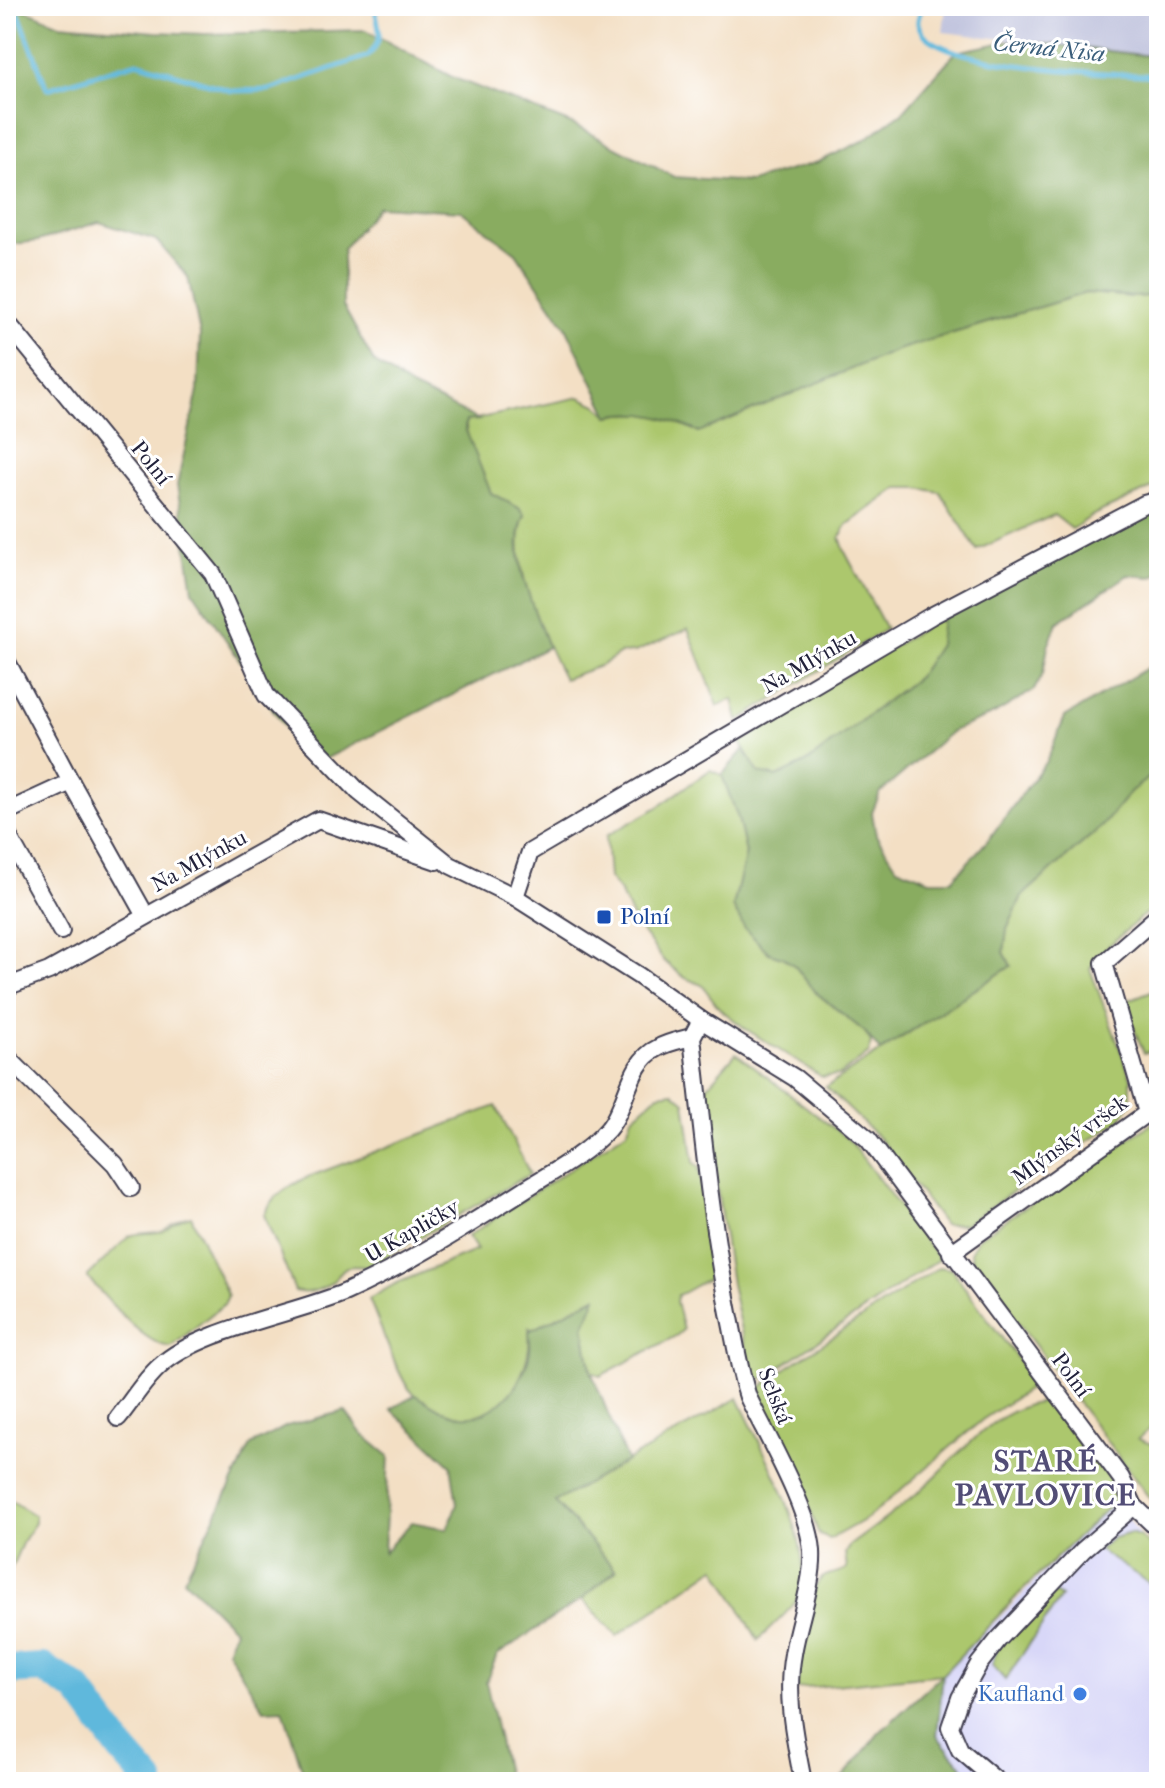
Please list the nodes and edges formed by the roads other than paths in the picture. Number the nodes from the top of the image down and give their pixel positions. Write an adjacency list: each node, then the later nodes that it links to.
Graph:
1 (6, 321): 7 (street, Polní)
2 (1159, 500): 8 (street, Na Mlýnku)
3 (6, 660): 4 (street, Na Mlýnku)
4 (71, 782): 5 (street); 10 (street, Na Mlýnku)
5 (6, 812)
6 (6, 832): 11 (street)
7 (450, 865): 8 (street, Polní); 10 (street, Na Mlýnku)
8 (515, 897): 13 (street, Polní)
9 (1159, 915): 17 (street, Mlýnský vršek)
10 (146, 916): 12 (street, Na Mlýnku)
11 (61, 931)
12 (6, 987)
13 (701, 1020): 14 (street); 17 (street, Polní)
14 (692, 1037): 18 (street, U Kapličky); 21 (street, Selská)
15 (6, 1056): 16 (street)
16 (131, 1188)
17 (951, 1253): 19 (street, Polní)
18 (118, 1418)
19 (1134, 1506): 20 (street, Polní); 22 (street)
20 (1159, 1530)
21 (803, 1782)
22 (998, 1782)

